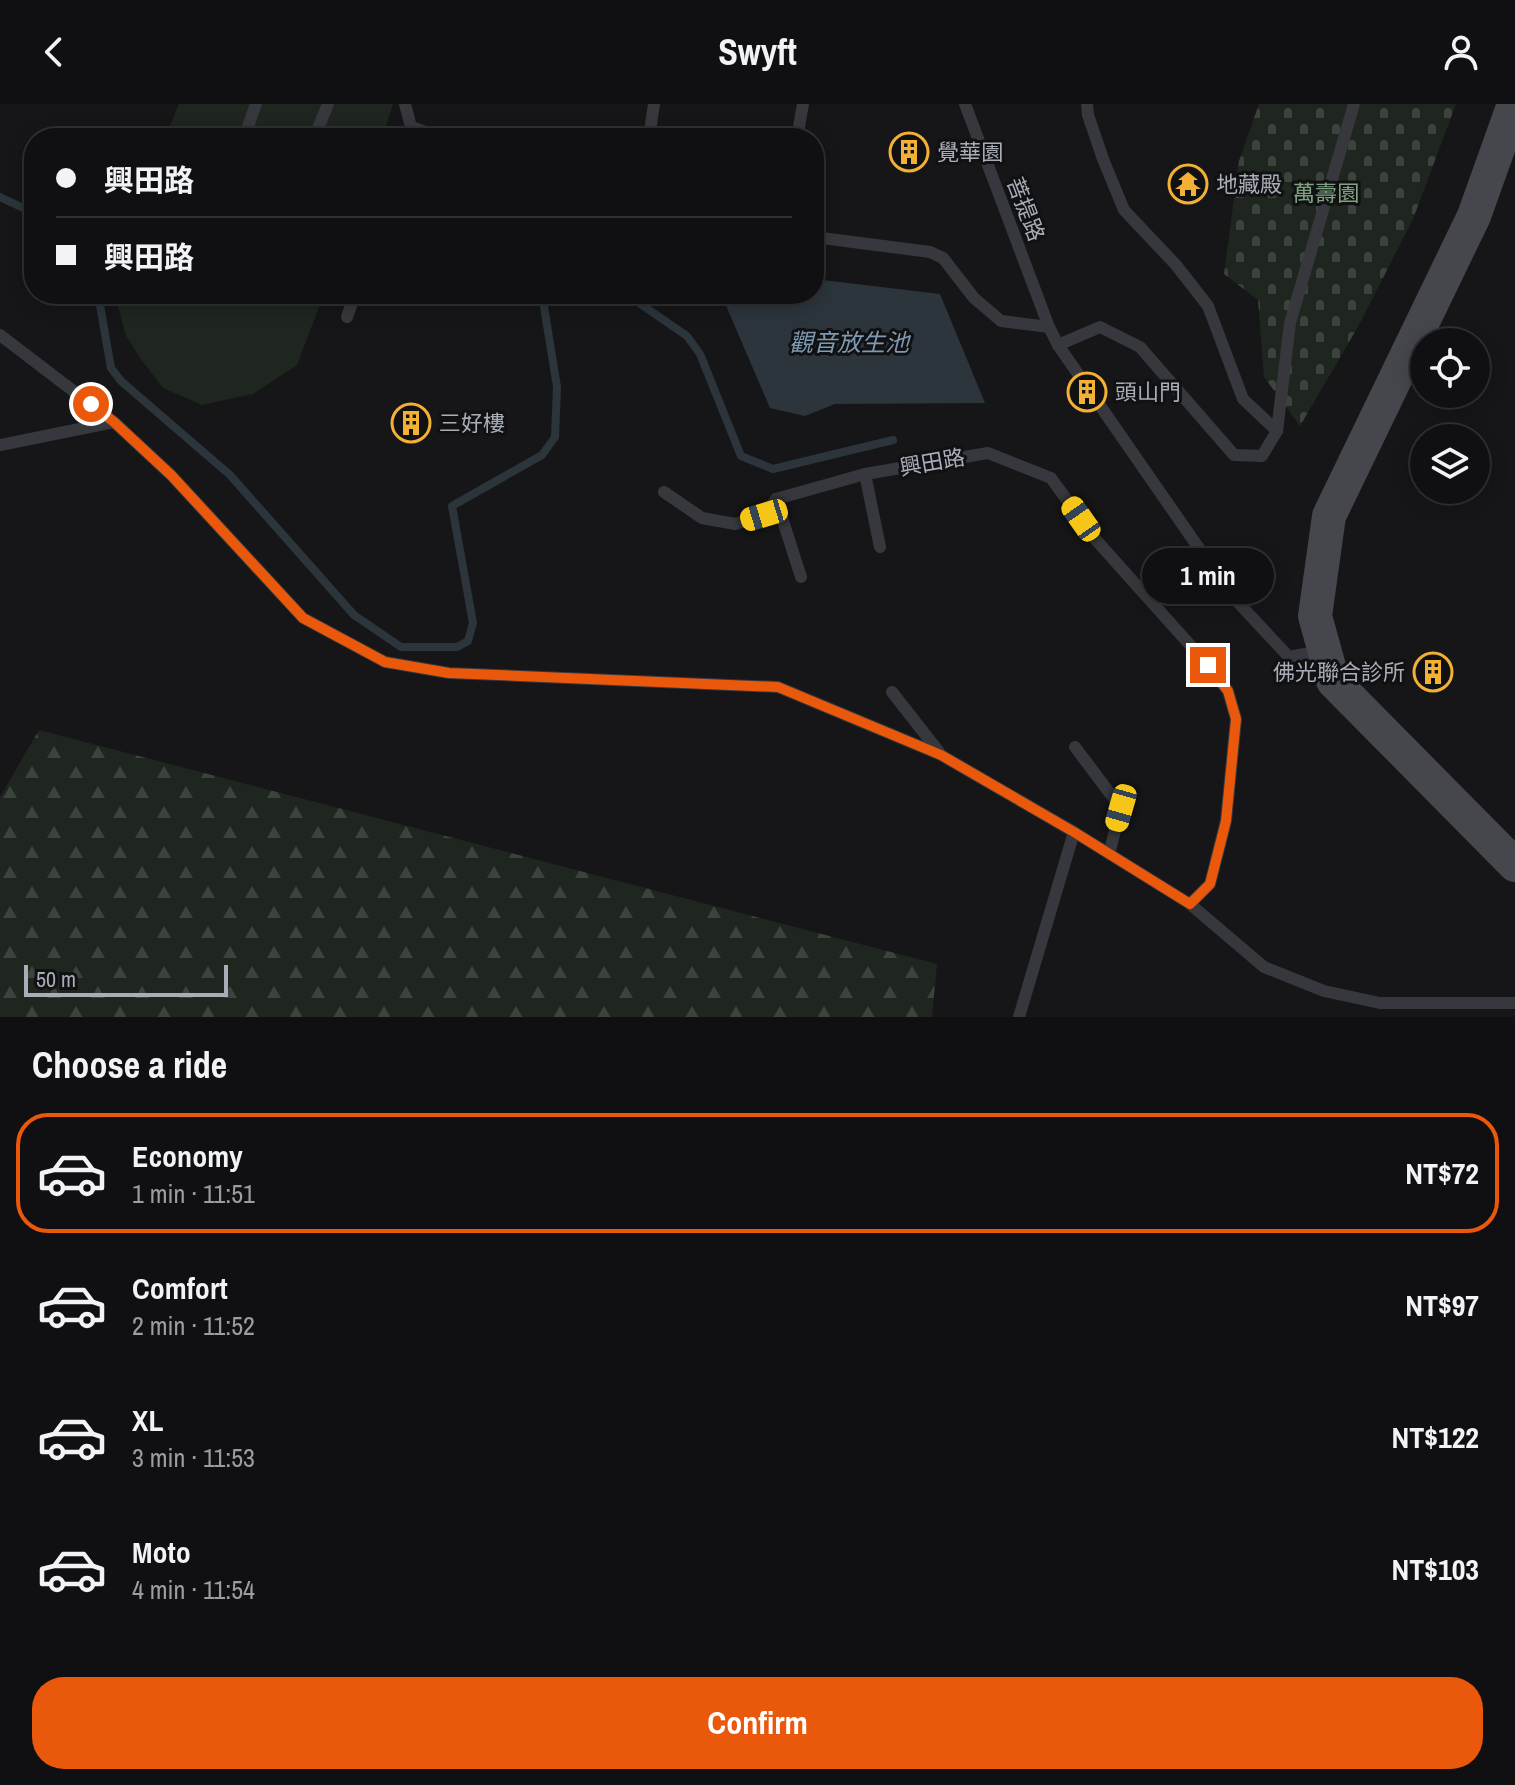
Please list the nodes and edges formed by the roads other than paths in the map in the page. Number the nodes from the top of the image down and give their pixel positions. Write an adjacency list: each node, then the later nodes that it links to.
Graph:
1 (256, 104): 10 (lane)
2 (328, 104): 11 (lane)
3 (405, 104): 12 (lane)
4 (654, 104): 13 (lane)
5 (803, 104): 14 (lane)
6 (965, 104): 18 (lane, 菩提路)
7 (1087, 104): 22 (lane)
8 (1354, 104): 22 (lane)
9 (1514, 104): 29 (street)
10 (248, 128)
11 (318, 128)
12 (408, 128)
13 (650, 128)
14 (799, 128)
15 (824, 238): 18 (lane)
16 (352, 304): 17 (lane)
17 (347, 317)
18 (1049, 327): 20 (lane, 菩提路)
19 (0, 335): 21 (lane)
20 (1058, 345): 22 (lane); 29 (lane, 菩提路)
21 (114, 422): 23 (lane); 32 (lane)
22 (1277, 431)
23 (0, 445)
24 (865, 474): 26 (lane, 興田路); 27 (lane); 36 (lane, 興田路)
25 (664, 492): 26 (lane, 興田路)
26 (776, 499): 28 (lane)
27 (880, 547)
28 (801, 577)
29 (1324, 650): 35 (street)
30 (892, 692): 32 (lane)
31 (1075, 747): 34 (lane)
32 (941, 755): 33 (lane)
33 (1074, 832): 34 (lane); 38 (lane)
34 (1109, 854): 36 (lane)
35 (1515, 865)
36 (1190, 904): 37 (lane)
37 (1515, 1003)
38 (1019, 1017)

